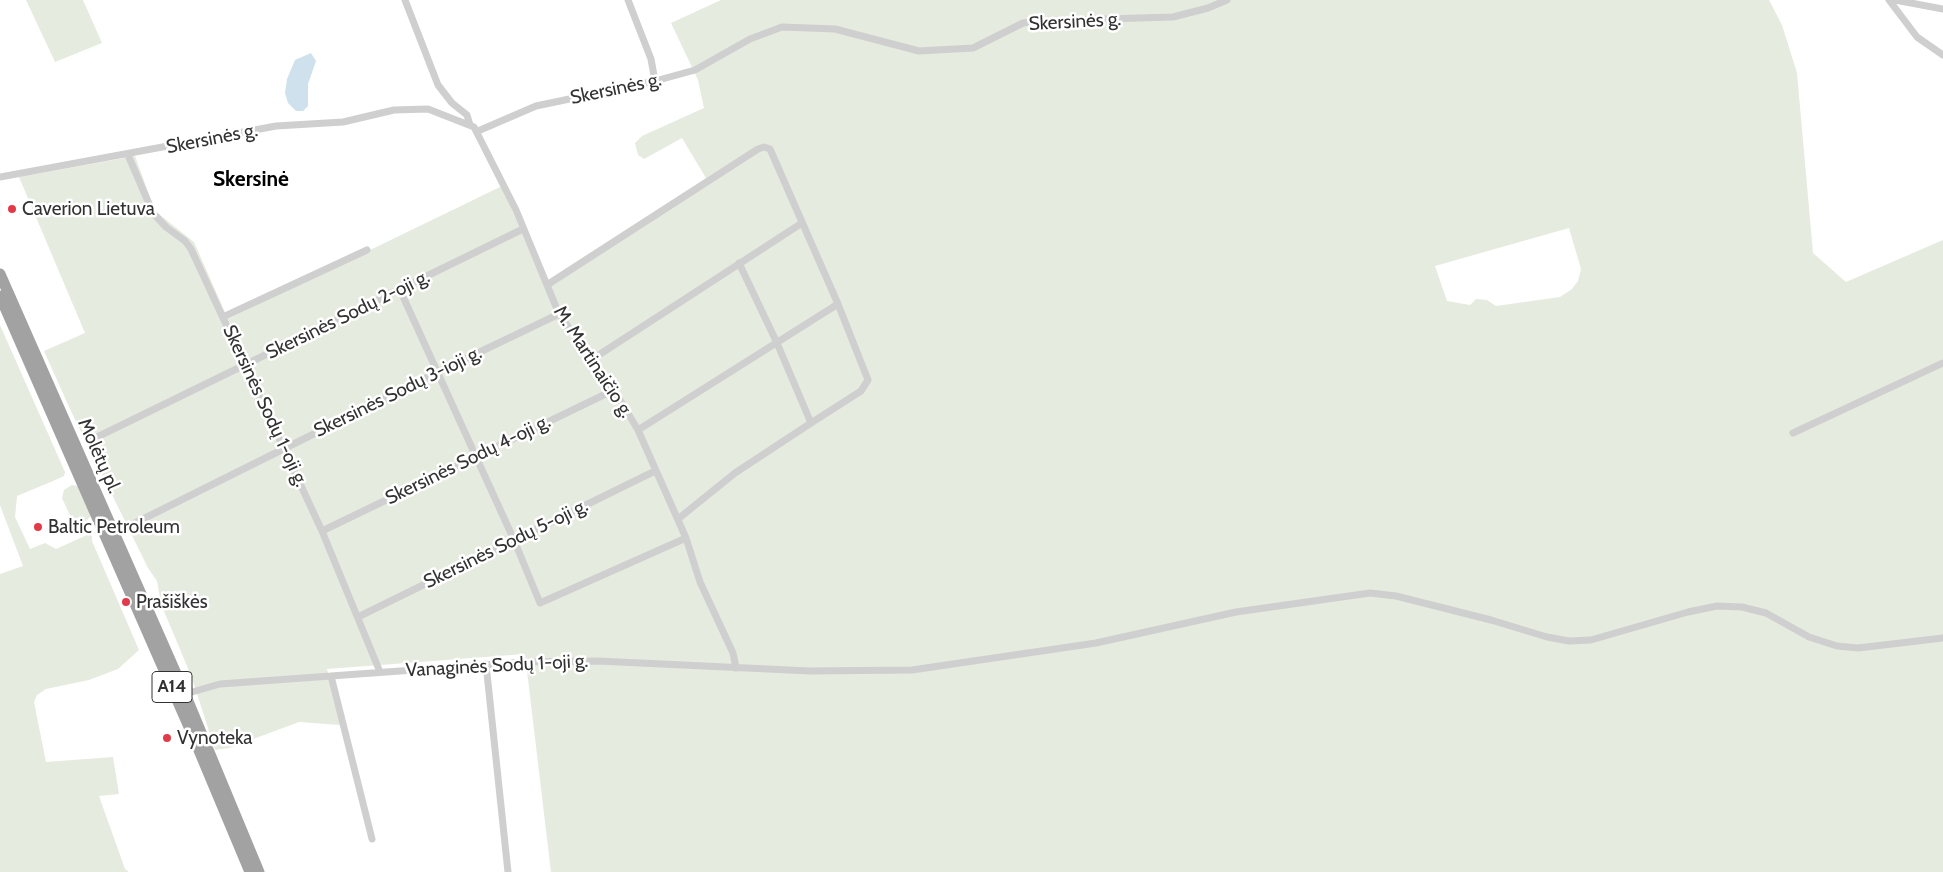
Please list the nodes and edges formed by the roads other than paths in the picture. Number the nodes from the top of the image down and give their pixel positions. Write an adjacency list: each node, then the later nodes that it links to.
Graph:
1 (405, 0): 9 (street)
2 (628, 0): 8 (street)
3 (1227, 0): 8 (street, Skersinės g.)
4 (1888, 0): 7 (street)
5 (1895, 0): 6 (street)
6 (1943, 9)
7 (1943, 55)
8 (655, 81): 10 (street, Skersinės g.)
9 (470, 125): 10 (street, Skersinės g.); 11 (street, Skersinės g.)
10 (478, 131): 14 (street, M. Martinaičio g.)
11 (128, 155): 12 (street, Skersinės g.); 23 (street, Skersinės Sodų 1-oji g.)
12 (0, 177)
13 (802, 223): 16 (street); 18 (street); 21 (street)
14 (523, 229): 18 (street, M. Martinaičio g.); 19 (street, Skersinės Sodų 2-oji g.)
15 (367, 250): 23 (street)
16 (739, 263): 24 (street); 25 (street)
17 (0, 274): 48 (highway, Molėtų pl. / A14)
18 (546, 286): 22 (street, M. Martinaičio g.)
19 (400, 290): 27 (street, Skersinės Sodų 2-oji g.); 28 (street)
20 (0, 296): 50 (highway, Molėtų pl. / A14)
21 (838, 304): 24 (street); 30 (street)
22 (559, 314): 25 (street, M. Martinaičio g.); 28 (street, Skersinės Sodų 3-ioji g.)
23 (223, 317): 27 (street, Skersinės Sodų 1-oji g.)
24 (777, 343): 30 (street); 31 (street)
25 (591, 360): 29 (street, M. Martinaičio g.)
26 (1943, 363): 32 (street)
27 (246, 365): 33 (street, Skersinės Sodų 2-oji g.); 34 (street, Skersinės Sodų 1-oji g.)
28 (436, 373): 34 (street, Skersinės Sodų 3-ioji g.); 35 (street)
29 (614, 390): 31 (street, M. Martinaičio g.); 35 (street, Skersinės Sodų 4-oji g.)
30 (811, 423): 37 (street)
31 (638, 430): 36 (street, M. Martinaičio g.)
32 (1793, 433)
33 (91, 440)
34 (284, 448): 38 (street, Skersinės Sodų 3-ioji g.); 39 (street, Skersinės Sodų 1-oji g.)
35 (474, 457): 39 (street, Skersinės Sodų 4-oji g.); 41 (street)
36 (655, 471): 37 (street, M. Martinaičio g.); 41 (street, Skersinės Sodų 5-oji g.)
37 (678, 519): 40 (street, M. Martinaičio g.)
38 (131, 524)
39 (322, 531): 42 (street, Skersinės Sodų 1-oji g.)
40 (686, 538): 41 (street); 45 (street, M. Martinaičio g.)
41 (514, 540): 42 (street, Skersinės Sodų 5-oji g.)
42 (358, 617): 46 (street, Skersinės Sodų 1-oji g.)
43 (1943, 638): 45 (street, Vanaginės Sodų 1-oji g.)
44 (486, 664): 45 (street, Vanaginės Sodų 1-oji g.); 46 (street, Vanaginės Sodų 1-oji g.); 52 (street)
45 (736, 668)
46 (380, 672): 47 (street, Vanaginės Sodų 1-oji g.)
47 (331, 676): 48 (street, Vanaginės Sodų 1-oji g.); 49 (street)
48 (185, 694): 51 (highway, Molėtų pl. / A14)
49 (372, 839)
50 (250, 872)
51 (259, 872)
52 (508, 872)

